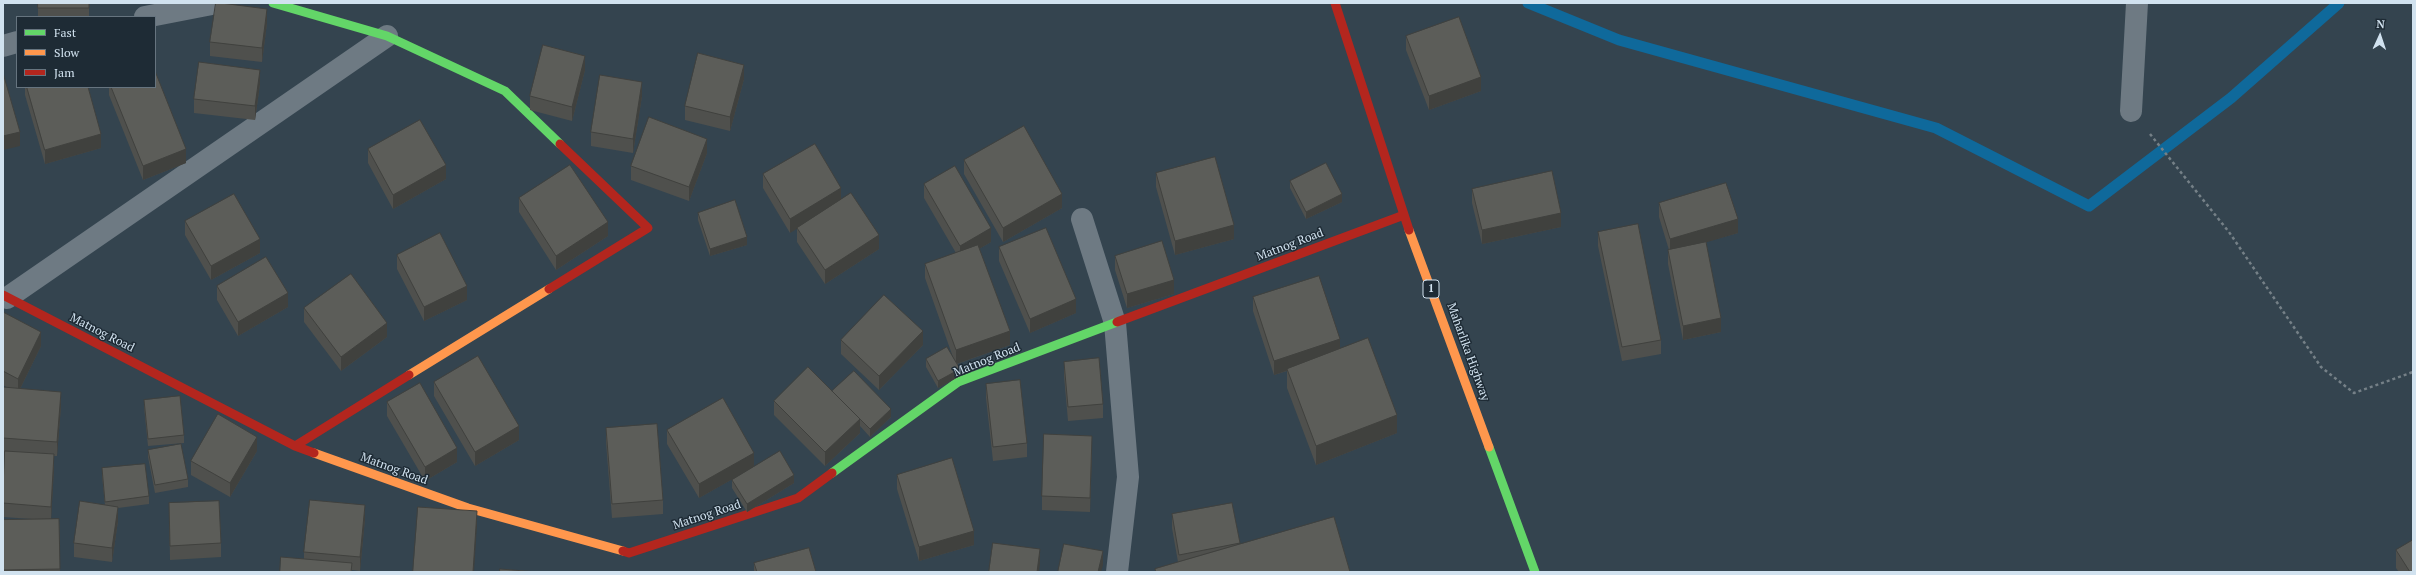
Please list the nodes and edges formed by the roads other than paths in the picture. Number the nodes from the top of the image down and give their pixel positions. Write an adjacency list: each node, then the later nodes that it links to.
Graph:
1 (217, 3): 5 (street)
2 (273, 3): 6 (main road)
3 (1335, 3): 10 (main road, Maharlika Highway / 1)
4 (2137, 3): 9 (street)
5 (150, 16)
6 (387, 36): 12 (street); 14 (main road)
7 (16, 42): 8 (street)
8 (3, 46)
9 (2131, 110)
10 (1404, 215): 13 (main road, Matnog Road); 16 (main road, Maharlika Highway / 1)
11 (1082, 219): 13 (street)
12 (5, 297): 14 (main road, Matnog Road)
13 (1115, 323): 14 (main road, Matnog Road); 15 (street)
14 (295, 446)
15 (1117, 572)
16 (1535, 572)

